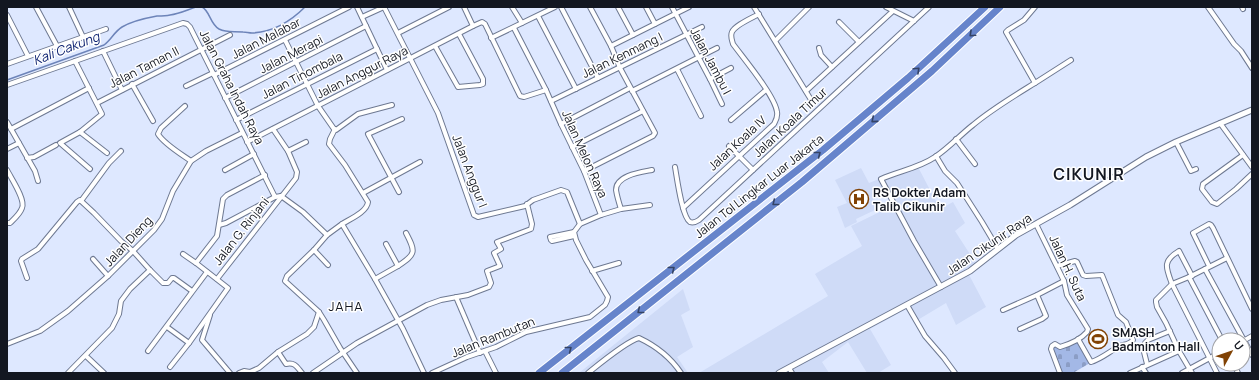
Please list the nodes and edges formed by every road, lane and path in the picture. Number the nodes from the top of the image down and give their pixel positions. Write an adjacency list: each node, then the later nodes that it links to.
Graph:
1 (36, 7): 51 (street)
2 (69, 7): 46 (street)
3 (349, 7): 48 (street, Jalan Malabar)
4 (358, 7): 31 (street)
5 (384, 7): 31 (street); 41 (street)
6 (449, 7): 41 (street)
7 (464, 7): 37 (street)
8 (512, 7): 34 (street)
9 (540, 7): 26 (street)
10 (554, 7): 26 (street)
11 (561, 7): 73 (street)
12 (590, 7): 53 (street)
13 (618, 7): 44 (street)
14 (646, 7): 35 (street)
15 (672, 7): 27 (street, Jalan Jambu I)
16 (689, 7): 27 (street)
17 (754, 7): 28 (street)
18 (809, 7): 49 (street)
19 (886, 7): 25 (street)
20 (929, 7): 32 (street, Jalan Koala Timur)
21 (985, 7): 225 (highway, Jalan Tol Lingkar Luar Jakarta, one-way to 21)
22 (1000, 7): 226 (highway, Jalan Tol Lingkar Luar Jakarta, one-way to 226)
23 (1035, 7): 75 (street)
24 (1208, 7): 69 (street)
25 (892, 11): 32 (street); 50 (street)
26 (543, 13): 30 (street)
27 (676, 14): 35 (street); 45 (street, Jalan Jambu I)
28 (759, 14): 49 (street); 85 (street, Jalan Koala IV)
29 (7, 15): 59 (street)
30 (538, 16): 34 (street); 81 (street)
31 (362, 17): 36 (street)
32 (914, 21): 137 (street, Jalan Koala Timur)
33 (839, 22): 50 (street)
34 (522, 23): 39 (street)
35 (655, 24): 44 (street)
36 (366, 26): 56 (street); 64 (street, Jalan Merapi)
37 (473, 26): 42 (street, Jalan Anggur Raya); 47 (street, Jalan Anggur Raya)
38 (702, 27): 45 (street, Jalan Kenmang I)
39 (514, 28): 47 (street); 83 (street, Jalan Melon Raya)
40 (106, 29): 46 (street)
41 (398, 33): 61 (street)
42 (459, 34): 52 (street, Jalan Anggur Raya); 52 (street)
43 (230, 35): 57 (street, Jalan Taman II)
44 (633, 35): 53 (street)
45 (686, 35): 60 (street, Jalan Jambu I); 67 (street, Jalan Kenmang I)
46 (83, 37): 51 (street)
47 (491, 38): 83 (street)
48 (285, 40): 64 (street); 72 (street, Jalan Malabar)
49 (776, 40): 86 (street)
50 (859, 42): 66 (street)
51 (57, 46): 59 (street)
52 (435, 46): 61 (street, Jalan Anggur Raya)
53 (611, 46): 67 (street)
54 (716, 48): 60 (street)
55 (819, 48): 66 (street)
56 (377, 49): 71 (street); 77 (street, Jalan Tinombala)
57 (201, 50): 58 (street, Jalan Graha Indah Raya); 72 (street, Jalan Graha Indah Raya); 76 (street, Jalan Taman II)
58 (103, 52): 63 (street, Jalan Graha Indah Raya); 82 (street)
59 (28, 56): 65 (street)
60 (698, 57): 70 (street); 74 (street, Jalan Jambu I)
61 (410, 58): 71 (street, Jalan Anggur Raya); 148 (street, Jalan Anggur I)
62 (1071, 60): 75 (street)
63 (75, 61): 78 (street, Jalan Graha Indah Raya); 80 (street)
64 (296, 62): 77 (street); 87 (street, Jalan Merapi)
65 (7, 64)
66 (832, 67): 86 (street)
67 (620, 68): 73 (street, Jalan Kenmang I); 84 (street)
68 (731, 68): 74 (street)
69 (1252, 68)
70 (677, 69): 84 (street); 97 (street)
71 (387, 70): 94 (street, Jalan Anggur Raya)
72 (214, 74): 79 (street, Jalan Malabar); 87 (street, Jalan Graha Indah Raya)
73 (598, 78): 81 (street, Jalan Kenmang I)
74 (710, 79): 91 (street, Jalan Jambu I)
75 (1035, 83): 110 (street)
76 (132, 84): 82 (street, Jalan Taman II); 101 (street)
77 (307, 84): 94 (street); 99 (street, Jalan Tinombala)
78 (7, 85)
79 (186, 86)
80 (89, 88): 89 (street); 105 (street)
81 (576, 89): 88 (street, Jalan Kenmang I)
82 (122, 90): 89 (street, Jalan Taman II)
83 (546, 90): 88 (street, Jalan Melon Raya)
84 (631, 90): 96 (street); 104 (street)
85 (766, 90): 100 (street); 124 (street, Jalan Koala IV)
86 (806, 91): 90 (street)
87 (226, 98): 99 (street, Jalan Graha Indah Raya)
88 (551, 101): 104 (street, Jalan Melon Raya)
89 (97, 103): 108 (street)
90 (814, 103)
91 (722, 104)
92 (392, 105): 107 (street)
93 (185, 106): 127 (street)
94 (318, 106): 106 (street, Jalan Anggur Raya); 107 (street)
95 (1252, 110): 103 (street, Jalan Cikunir Raya)
96 (643, 111): 117 (street); 138 (street)
97 (701, 116)
98 (402, 119): 141 (street)
99 (236, 120): 109 (street, Jalan Graha Indah Raya)
100 (731, 120)
101 (153, 121)
102 (7, 122): 105 (street)
103 (1220, 123): 113 (street, Jalan Cikunir Raya); 123 (street)
104 (561, 124): 117 (street, Jalan Melon Raya)
105 (11, 129): 114 (street)
106 (273, 129): 111 (street, Jalan Anggur Raya); 119 (street)
107 (335, 129): 144 (street)
108 (80, 132): 121 (street); 134 (street)
109 (242, 133): 111 (street, Jalan Graha Indah Raya); 127 (street, Jalan Dieng)
110 (956, 139): 125 (street); 129 (street)
111 (247, 142): 122 (street, Jalan Graha Indah Raya)
112 (306, 142): 119 (street)
113 (1176, 142): 132 (street); 156 (street, Jalan Cikunir Raya)
114 (19, 143): 118 (street); 126 (street)
115 (56, 145): 126 (street)
116 (729, 146): 124 (street)
117 (572, 147): 138 (street, Jalan Melon Raya)
118 (7, 149)
119 (288, 151): 145 (street, Jalan G. Rinjani)
120 (121, 152): 147 (street)
121 (107, 153)
122 (254, 154): 135 (street); 140 (street, Jalan Graha Indah Raya)
123 (1244, 155): 131 (street); 139 (street)
124 (739, 156): 137 (street); 150 (street, Jalan Koala IV)
125 (936, 156): 162 (street); 185 (street)
126 (27, 158): 142 (street)
127 (191, 161): 164 (street, Jalan Dieng)
128 (420, 162): 141 (street)
129 (975, 164)
130 (675, 167): 150 (street)
131 (1252, 167)
132 (1196, 169)
133 (7, 170): 153 (street)
134 (90, 170)
135 (225, 170)
136 (652, 170): 151 (street)
137 (753, 170): 150 (street, Jalan Koala Timur)
138 (584, 171): 152 (street, Jalan Melon Raya)
139 (1252, 174)
140 (265, 175): 146 (street, Jalan Graha Indah Raya); 157 (street)
141 (392, 178): 143 (street); 144 (street)
142 (38, 181)
143 (399, 192)
144 (363, 193): 154 (street)
145 (281, 196): 146 (street); 160 (street); 181 (street, Jalan G. Rinjani)
146 (275, 197): 157 (street)
147 (82, 200): 164 (street); 180 (street)
148 (527, 204): 155 (street, Jalan Anggur I); 188 (street)
149 (650, 205): 151 (street)
150 (683, 208)
151 (621, 209): 152 (street)
152 (601, 215): 155 (street)
153 (7, 223)
154 (342, 224): 160 (street); 182 (street)
155 (580, 224): 159 (street)
156 (1036, 224): 162 (street, Jalan Cikunir Raya); 172 (street, Jalan H. Suta)
157 (219, 225): 168 (street)
158 (406, 233): 171 (street)
159 (574, 234): 159 (street); 176 (street)
160 (327, 235): 163 (street)
161 (386, 244): 171 (street)
162 (998, 249): 185 (street, Jalan Cikunir Raya)
163 (314, 250): 170 (street); 193 (street)
164 (133, 251): 175 (street); 178 (street, Jalan Dieng)
165 (183, 254): 168 (street)
166 (1227, 258): 173 (street); 173 (street); 190 (street)
167 (93, 259): 178 (street)
168 (196, 263): 177 (street)
169 (619, 263): 176 (street)
170 (328, 265)
171 (398, 266): 182 (street)
172 (1057, 266): 183 (street, Jalan H. Suta); 200 (street)
173 (1209, 266): 174 (street)
174 (1205, 269): 179 (street); 199 (street)
175 (150, 270): 186 (street); 208 (street)
176 (592, 271): 207 (street, Jalan Rambutan)
177 (207, 272): 181 (street); 186 (street)
178 (108, 276): 202 (street, Jalan Dieng)
179 (1191, 277): 184 (street); 184 (street); 198 (street)
180 (27, 278)
181 (217, 279): 192 (street)
182 (375, 279): 194 (street)
183 (1064, 281): 187 (street); 200 (street, Jalan H. Suta)
184 (1172, 284): 197 (street); 209 (street)
185 (941, 287): 189 (street, Jalan Cikunir Raya)
186 (192, 291): 195 (street)
187 (1037, 295): 191 (street); 196 (street)
188 (456, 297): 194 (street); 207 (street)
189 (907, 305): 213 (street, Jalan Cikunir Raya); 231 (street)
190 (1252, 309)
191 (1003, 310)
192 (212, 311): 201 (street); 217 (street)
193 (318, 312): 205 (street); 206 (street)
194 (398, 320): 206 (street); 222 (street)
195 (167, 327): 201 (street); 203 (street)
196 (1020, 329)
197 (1170, 331): 204 (street); 210 (street)
198 (1218, 332)
199 (1238, 332)
200 (1078, 339): 232 (street)
201 (188, 343): 211 (street)
202 (7, 344)
203 (148, 351)
204 (1179, 351): 210 (street); 214 (street)
205 (278, 352): 218 (street); 219 (street)
206 (343, 352): 220 (street); 221 (street)
207 (482, 352): 223 (street, Jalan Rambutan); 224 (street)
208 (86, 356): 215 (street); 216 (street)
209 (1209, 359): 214 (street); 236 (street)
210 (1147, 364): 212 (street)
211 (170, 367)
212 (1142, 367): 233 (street); 234 (street)
213 (789, 368): 229 (street, Jalan Cikunir Raya); 230 (street)
214 (1190, 371): 235 (street)
215 (68, 373)
216 (104, 373)
217 (230, 373)
218 (239, 373)
219 (302, 373)
220 (313, 373)
221 (357, 373)
222 (424, 373)
223 (432, 373)
224 (496, 373)
225 (538, 373)
226 (562, 373)
227 (588, 373): 228 (street)
228 (681, 373)
229 (779, 373)
230 (792, 373)
231 (955, 373)
232 (1060, 373)
233 (1130, 373)
234 (1146, 373)
235 (1182, 373)
236 (1217, 373)

